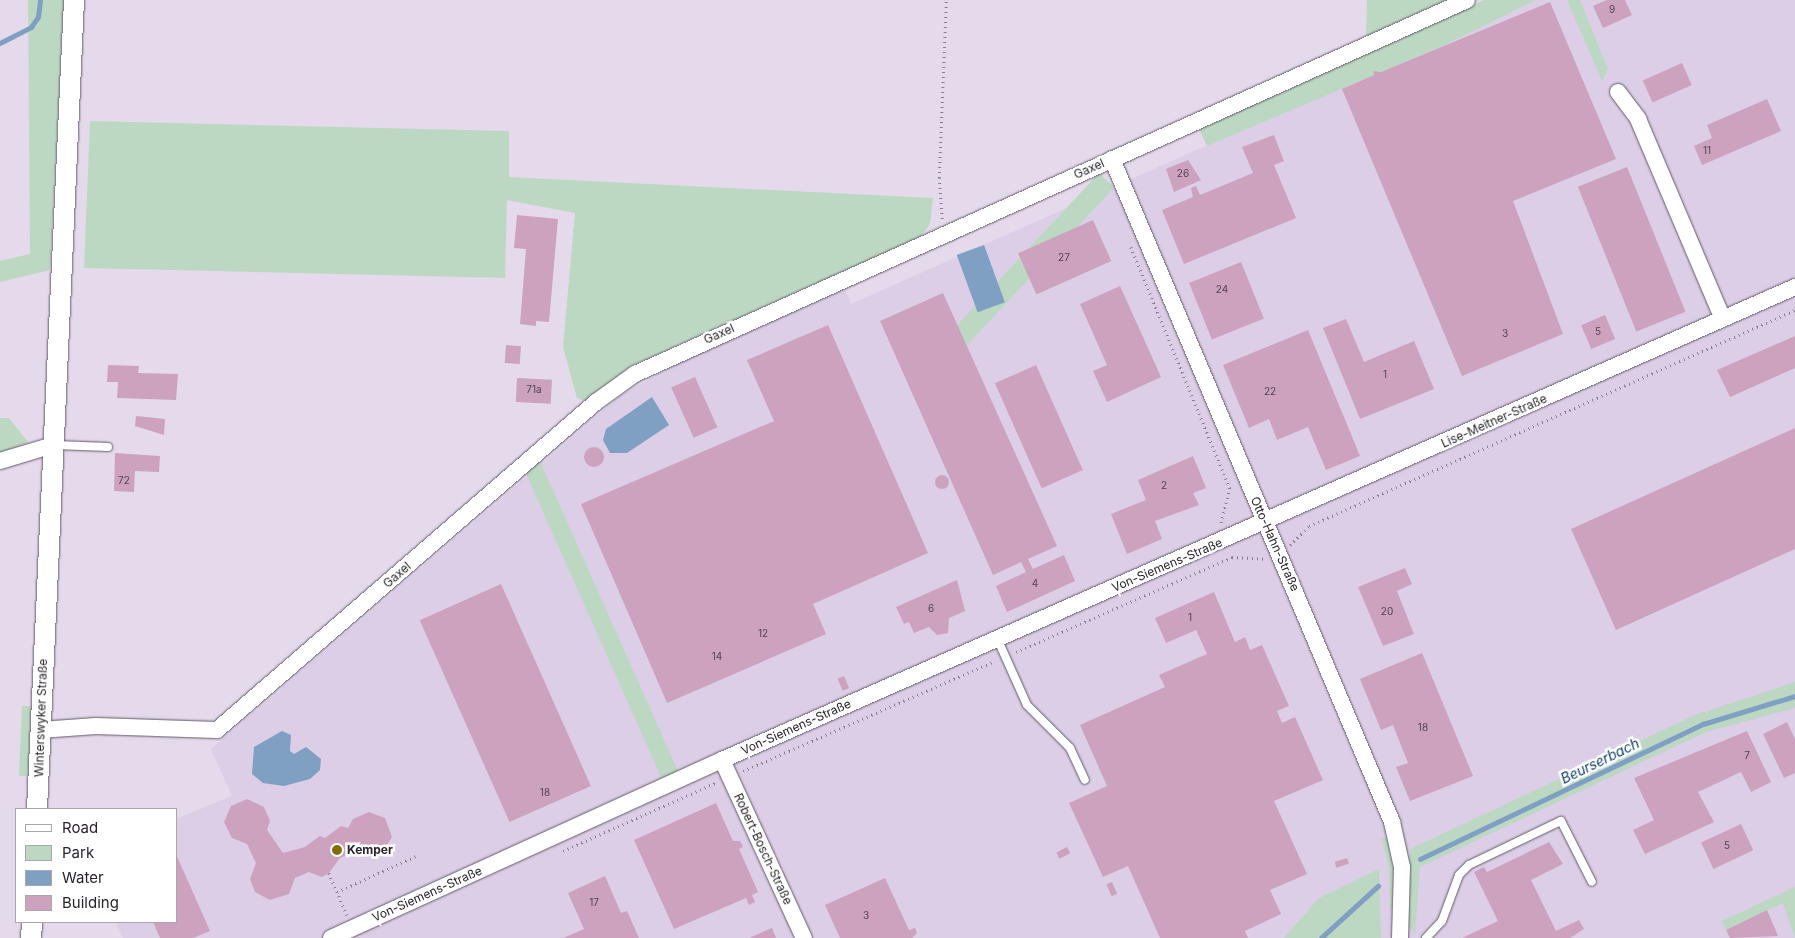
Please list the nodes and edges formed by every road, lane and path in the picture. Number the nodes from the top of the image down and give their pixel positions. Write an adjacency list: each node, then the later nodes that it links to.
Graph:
1 (74, 0): 11 (street, Winterswyker Straße)
2 (946, 0): 6 (path)
3 (1467, 0): 5 (street, Gaxel)
4 (1618, 92): 10 (street)
5 (1112, 159): 6 (street, Gaxel); 14 (street, Otto-Hahn-Straße)
6 (945, 233): 23 (street, Gaxel)
7 (1127, 238): 15 (path)
8 (1795, 286): 10 (street, Lise-Meitner-Straße)
9 (1795, 310): 16 (path)
10 (1724, 319): 14 (street, Lise-Meitner-Straße)
11 (53, 445): 12 (lane); 13 (street); 23 (street, Winterswyker Straße)
12 (108, 446)
13 (0, 461)
14 (1265, 523): 15 (street, Von-Siemens-Straße); 38 (street, Otto-Hahn-Straße)
15 (1224, 541): 18 (path); 21 (street, Von-Siemens-Straße)
16 (1288, 546)
17 (1273, 555): 19 (path)
18 (1232, 557): 19 (path); 22 (path)
19 (1260, 561): 20 (path)
20 (1265, 565)
21 (997, 638): 22 (lane); 24 (street, Von-Siemens-Straße)
22 (1005, 656): 25 (path); 26 (lane)
23 (40, 730): 27 (street, Winterswyker Straße)
24 (722, 760): 25 (street, Robert-Bosch-Straße); 34 (street, Von-Siemens-Straße)
25 (730, 776): 28 (path); 37 (street, Robert-Bosch-Straße)
26 (1086, 780)
27 (37, 808)
28 (558, 853)
29 (416, 856): 32 (path)
30 (329, 874): 32 (path)
31 (1592, 882): 39 (lane)
32 (336, 892): 34 (path)
33 (32, 923): 35 (street)
34 (353, 928): 36 (street, Von-Siemens-Straße)
35 (31, 938)
36 (331, 938)
37 (804, 938)
38 (1400, 938)
39 (1426, 938)

